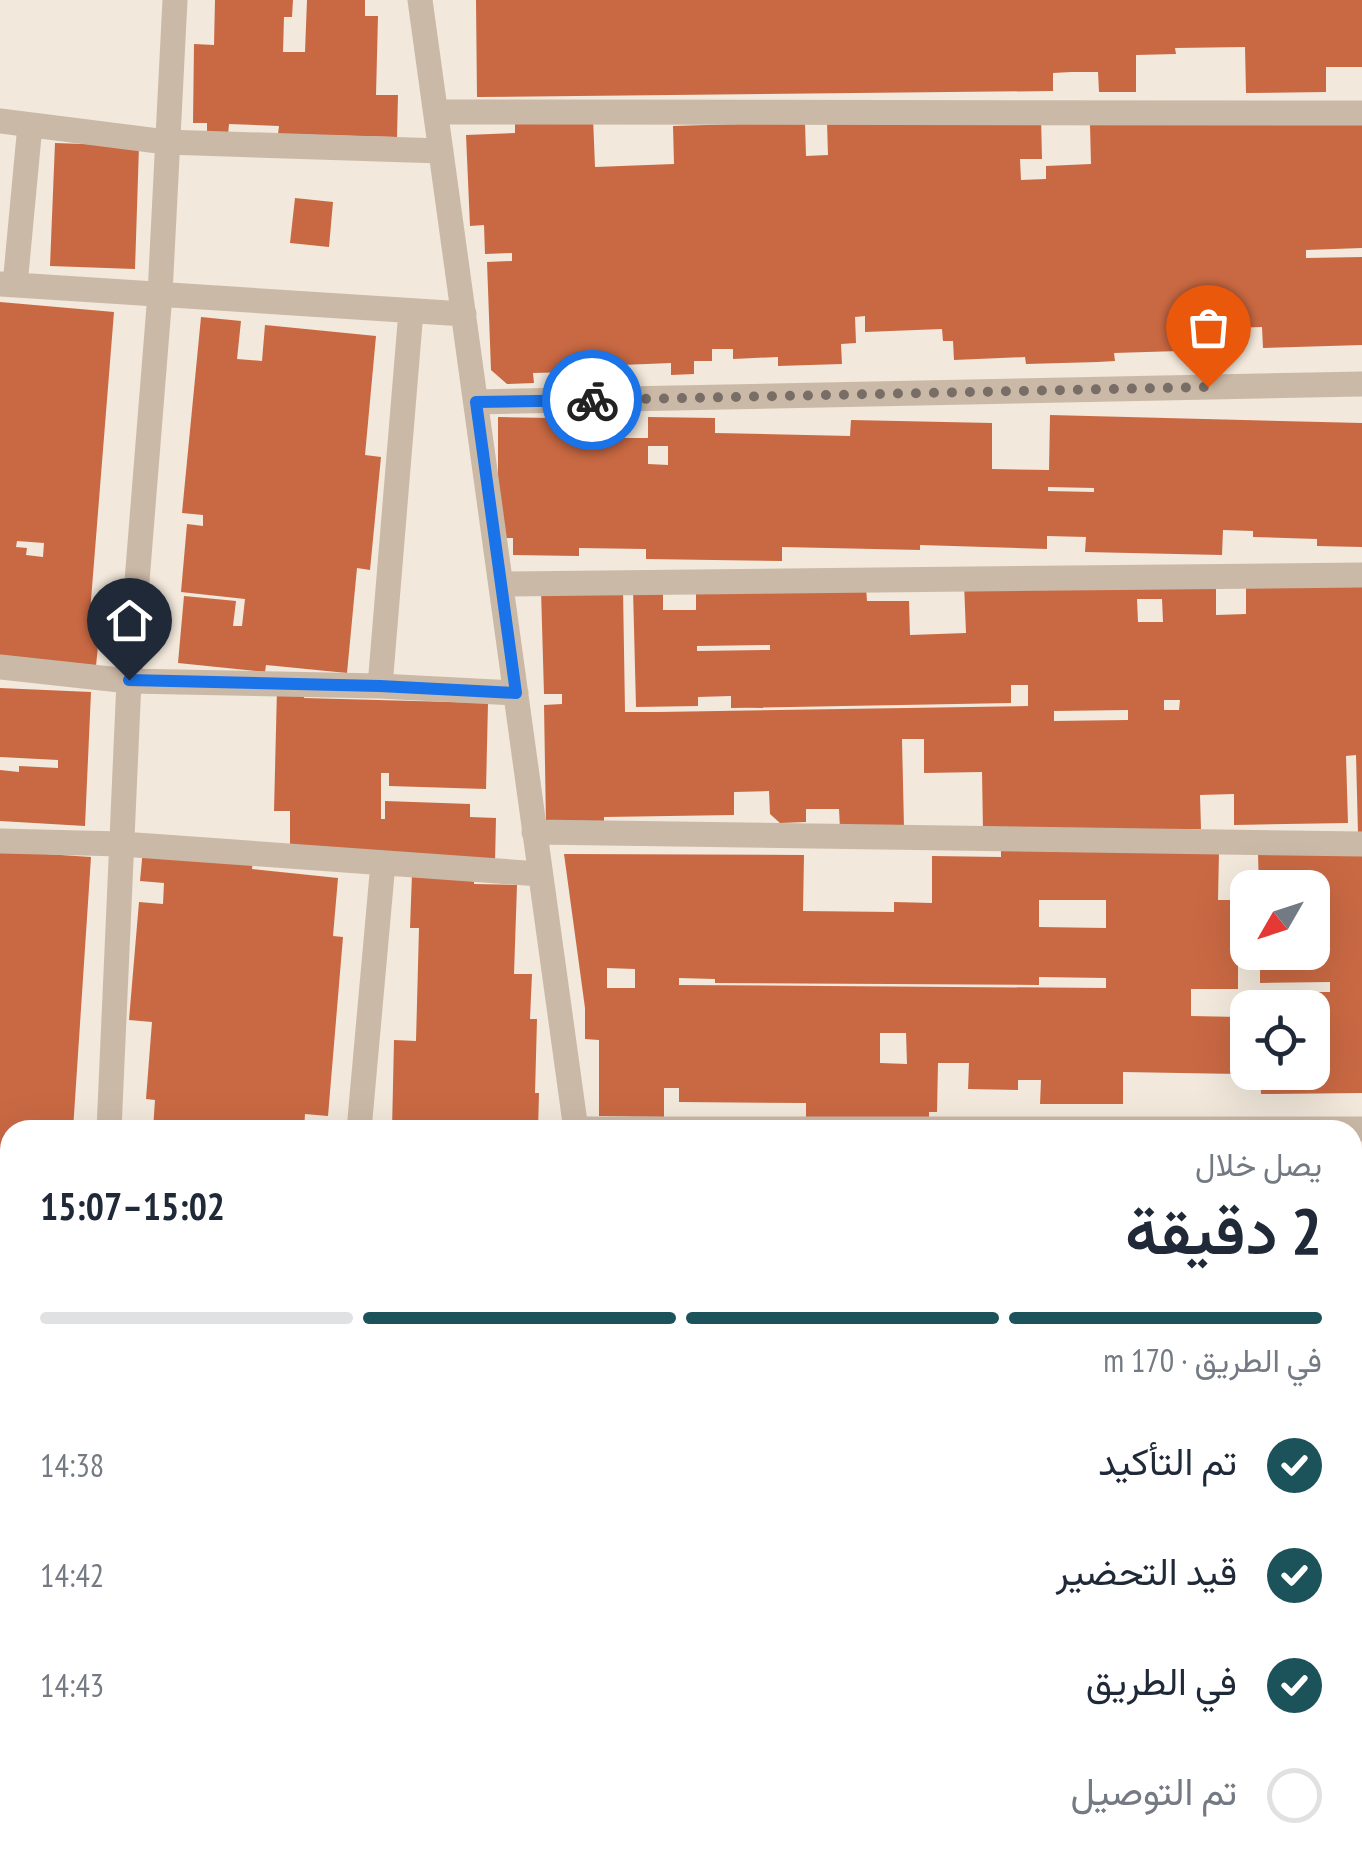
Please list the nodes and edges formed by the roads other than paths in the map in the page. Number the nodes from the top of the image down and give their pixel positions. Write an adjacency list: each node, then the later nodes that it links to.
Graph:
1 (175, 0): 7 (street)
2 (420, 0): 3 (street)
3 (436, 112): 4 (street); 8 (street)
4 (1362, 113)
5 (0, 122): 6 (street)
6 (30, 125): 7 (street); 9 (street)
7 (166, 142): 8 (street); 10 (street)
8 (442, 152): 12 (street)
9 (8, 284): 10 (street)
10 (160, 294): 11 (street); 18 (street)
11 (411, 311): 12 (street); 19 (street)
12 (464, 314): 14 (street)
13 (1362, 384): 14 (street)
14 (476, 402): 16 (street)
15 (1362, 575): 16 (street)
16 (502, 584): 20 (street)
17 (0, 666): 18 (street)
18 (129, 680): 19 (street); 23 (street)
19 (380, 686): 20 (street)
20 (516, 693): 21 (street)
21 (534, 832): 24 (street); 26 (street)
22 (0, 840): 23 (street)
23 (122, 844): 25 (street); 27 (street)
24 (1362, 844)
25 (383, 863): 26 (street); 28 (street)
26 (540, 874): 29 (street)
27 (109, 1120)
28 (360, 1120)
29 (575, 1120)

